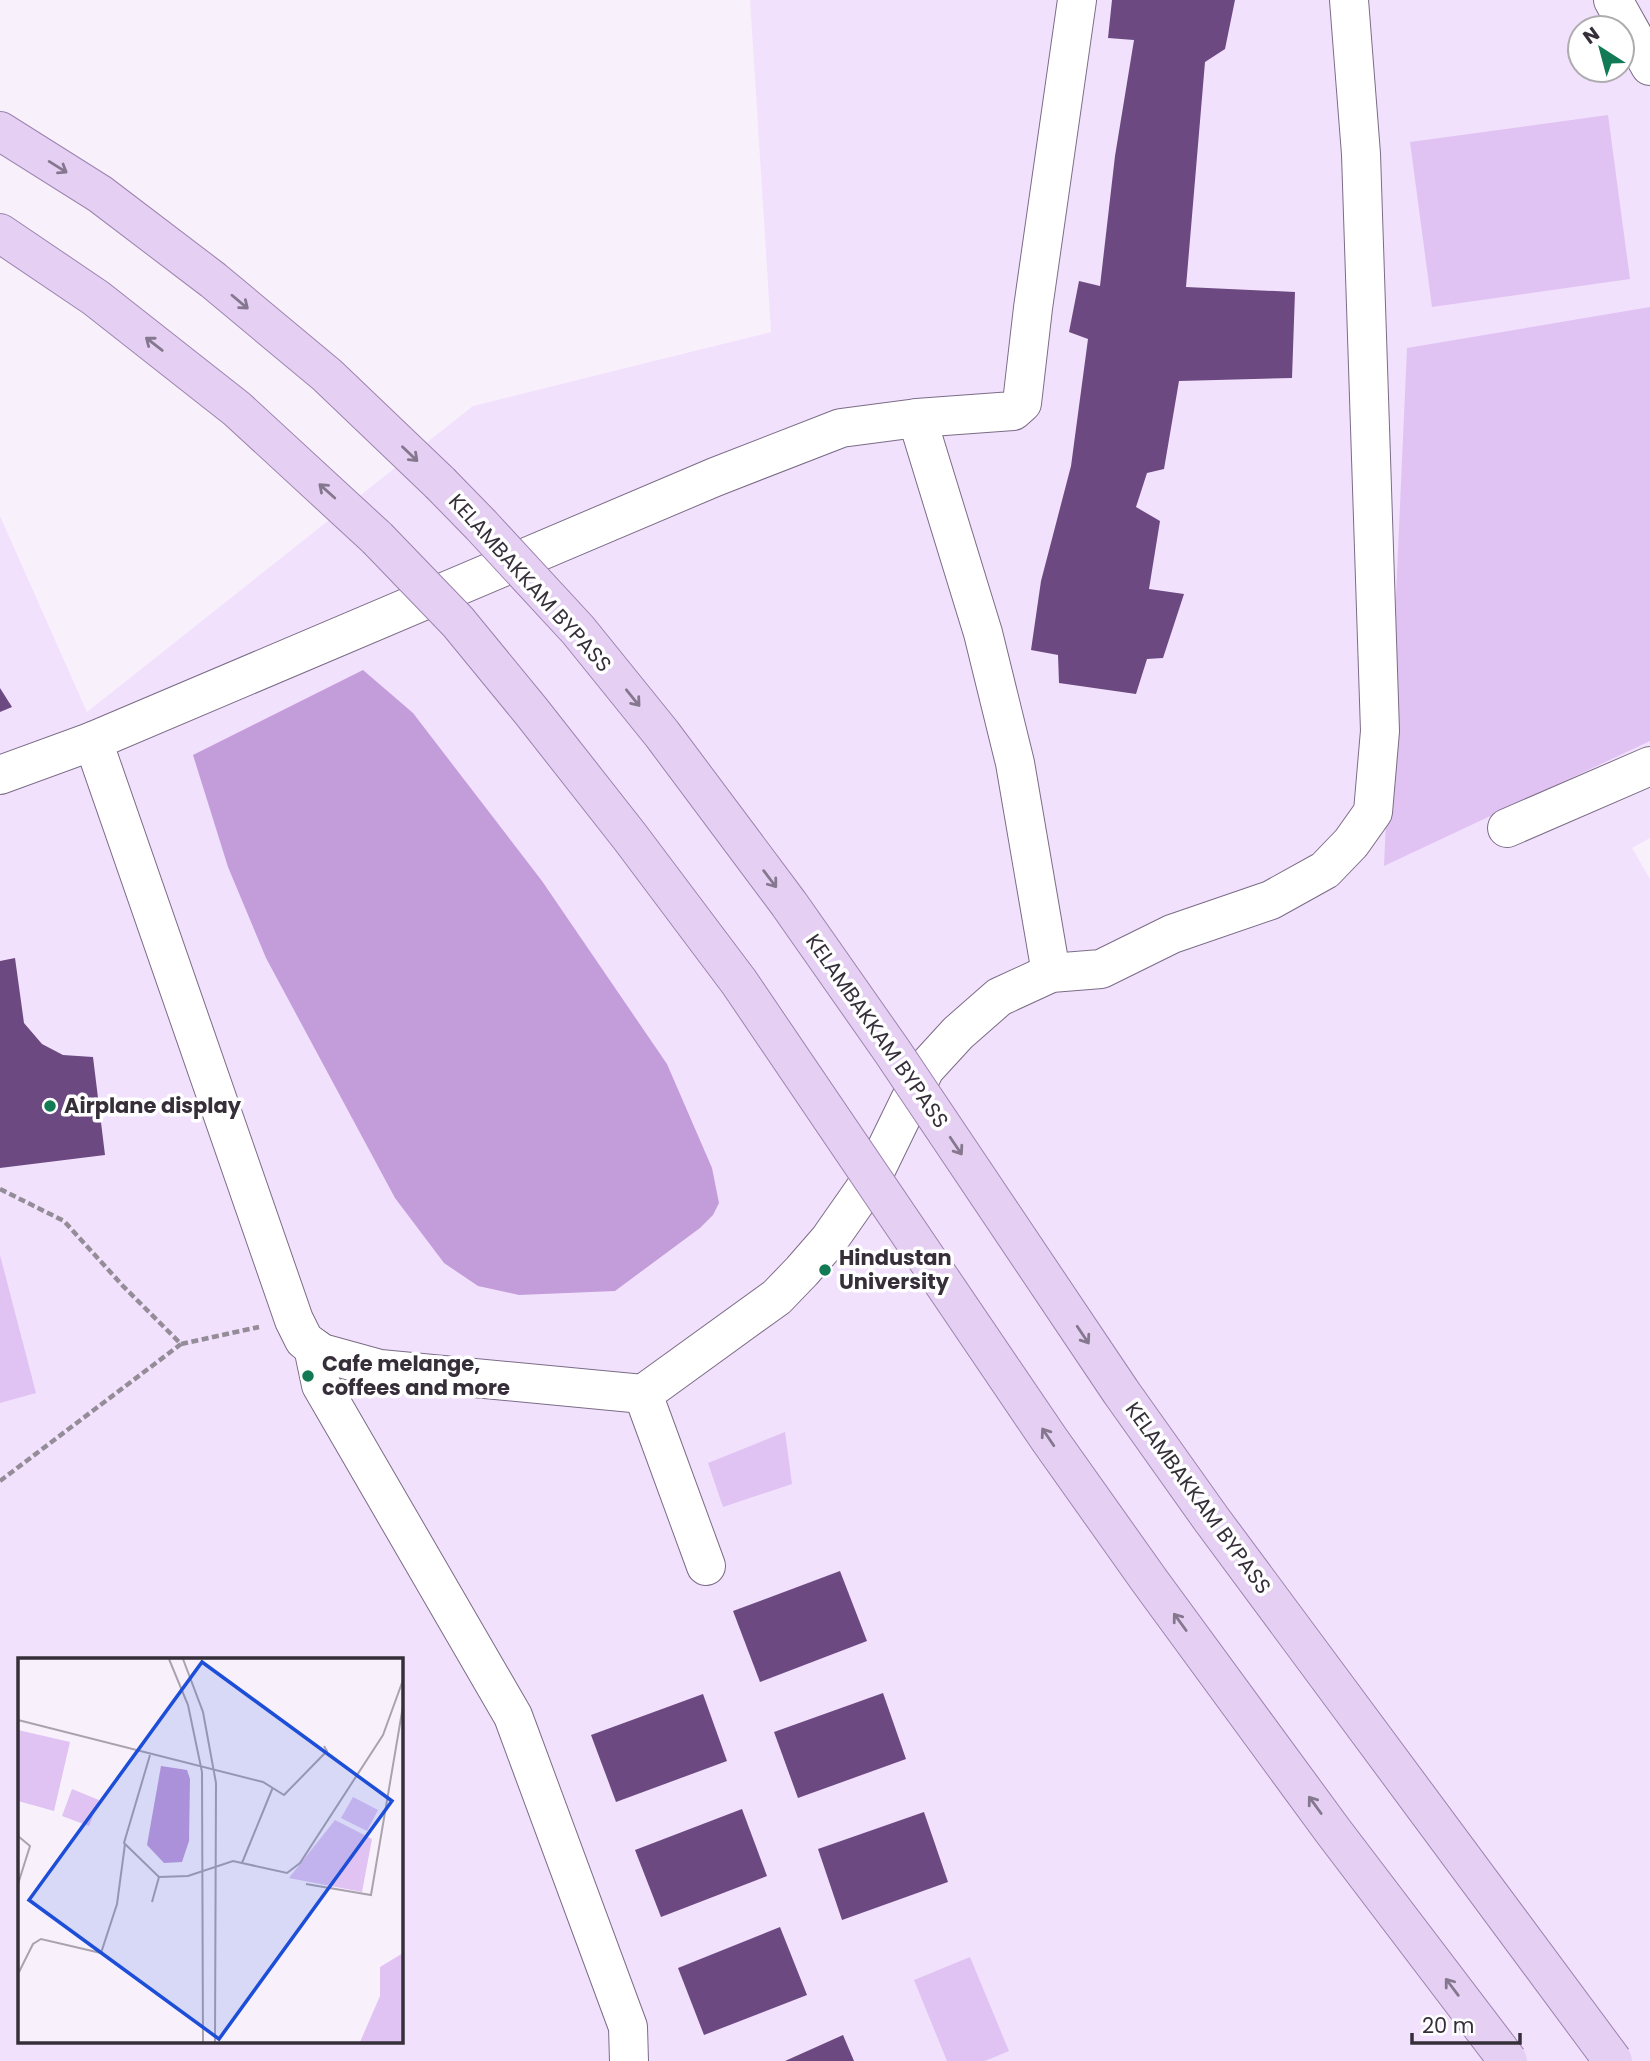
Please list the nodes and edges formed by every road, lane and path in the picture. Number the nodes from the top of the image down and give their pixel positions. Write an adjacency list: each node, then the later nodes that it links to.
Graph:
1 (1077, 0): 7 (street)
2 (1349, 0): 12 (street)
3 (1613, 0): 4 (street)
4 (1650, 66)
5 (0, 131): 21 (main road, KELAMBAKKAM BYPASS, one-way to 21, bridge)
6 (0, 233): 20 (main road, one-way to 6, bridge)
7 (917, 418): 8 (street); 12 (street)
8 (93, 741): 10 (street); 14 (street)
9 (1650, 766): 11 (street)
10 (0, 775)
11 (1507, 828)
12 (1051, 972): 16 (street)
13 (0, 1189): 15 (path)
14 (303, 1334): 15 (path); 16 (street); 19 (street)
15 (181, 1344): 17 (path)
16 (643, 1394): 18 (street)
17 (0, 1481)
18 (706, 1566)
19 (629, 2061)
20 (1508, 2061)
21 (1614, 2061)

